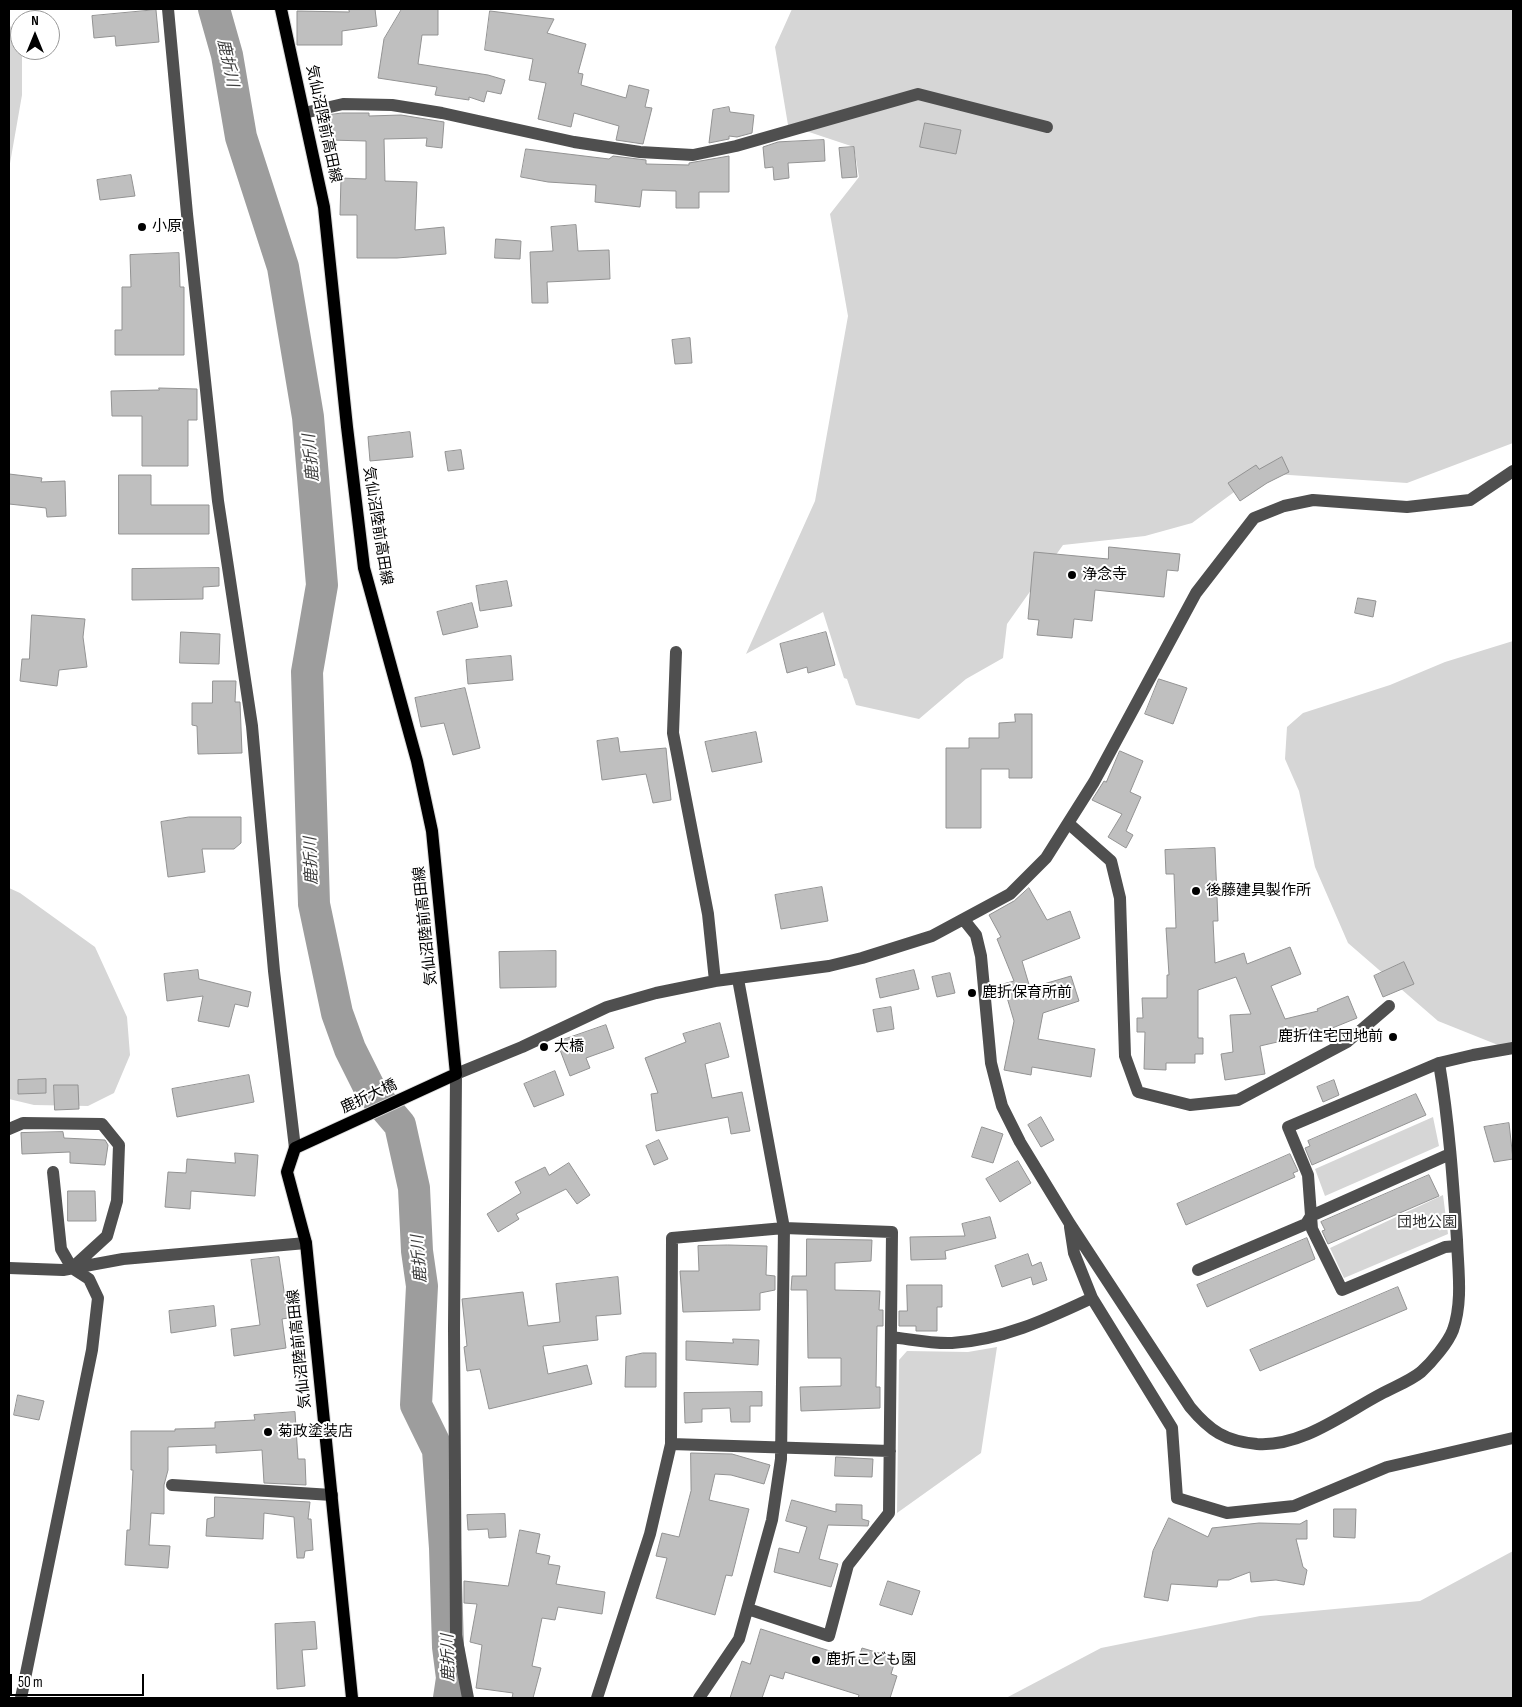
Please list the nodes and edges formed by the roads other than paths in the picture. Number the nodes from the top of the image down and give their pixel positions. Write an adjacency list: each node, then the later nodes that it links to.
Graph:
1 (168, 9): 16 (street)
2 (281, 9): 3 (main road, 気仙沼陸前高田線)
3 (304, 113): 4 (street); 14 (main road, 気仙沼陸前高田線)
4 (1047, 127)
5 (1513, 471): 7 (street)
6 (676, 652): 10 (street)
7 (1068, 823): 8 (street); 11 (street)
8 (964, 920): 9 (street); 20 (street)
9 (738, 979): 10 (street); 21 (street)
10 (715, 981): 14 (street)
11 (1389, 1006)
12 (1513, 1048): 13 (street)
13 (1439, 1064): 17 (street); 19 (street)
14 (456, 1074): 16 (main road, 鹿折大橋); 38 (street)
15 (9, 1129): 25 (street)
16 (295, 1148): 22 (main road, 気仙沼陸前高田線)
17 (1450, 1154): 19 (street); 23 (street)
18 (53, 1172): 25 (street)
19 (1311, 1216): 23 (street); 26 (street)
20 (1070, 1224): 23 (street); 27 (street)
21 (784, 1228): 28 (street); 30 (street); 31 (street)
22 (306, 1244): 25 (street); 34 (main road, 気仙沼陸前高田線)
23 (1457, 1246)
24 (9, 1268): 25 (street)
25 (72, 1268): 36 (street)
26 (1198, 1270)
27 (1092, 1298): 28 (street); 29 (street)
28 (891, 1338): 32 (street)
29 (1513, 1438)
30 (671, 1444): 31 (street); 39 (street)
31 (781, 1447): 32 (street); 35 (street)
32 (890, 1450): 35 (street)
33 (172, 1485): 34 (street)
34 (332, 1496): 37 (main road, 気仙沼陸前高田線)
35 (748, 1609): 40 (street)
36 (21, 1698)
37 (352, 1698)
38 (468, 1698)
39 (597, 1698)
40 (698, 1698)

